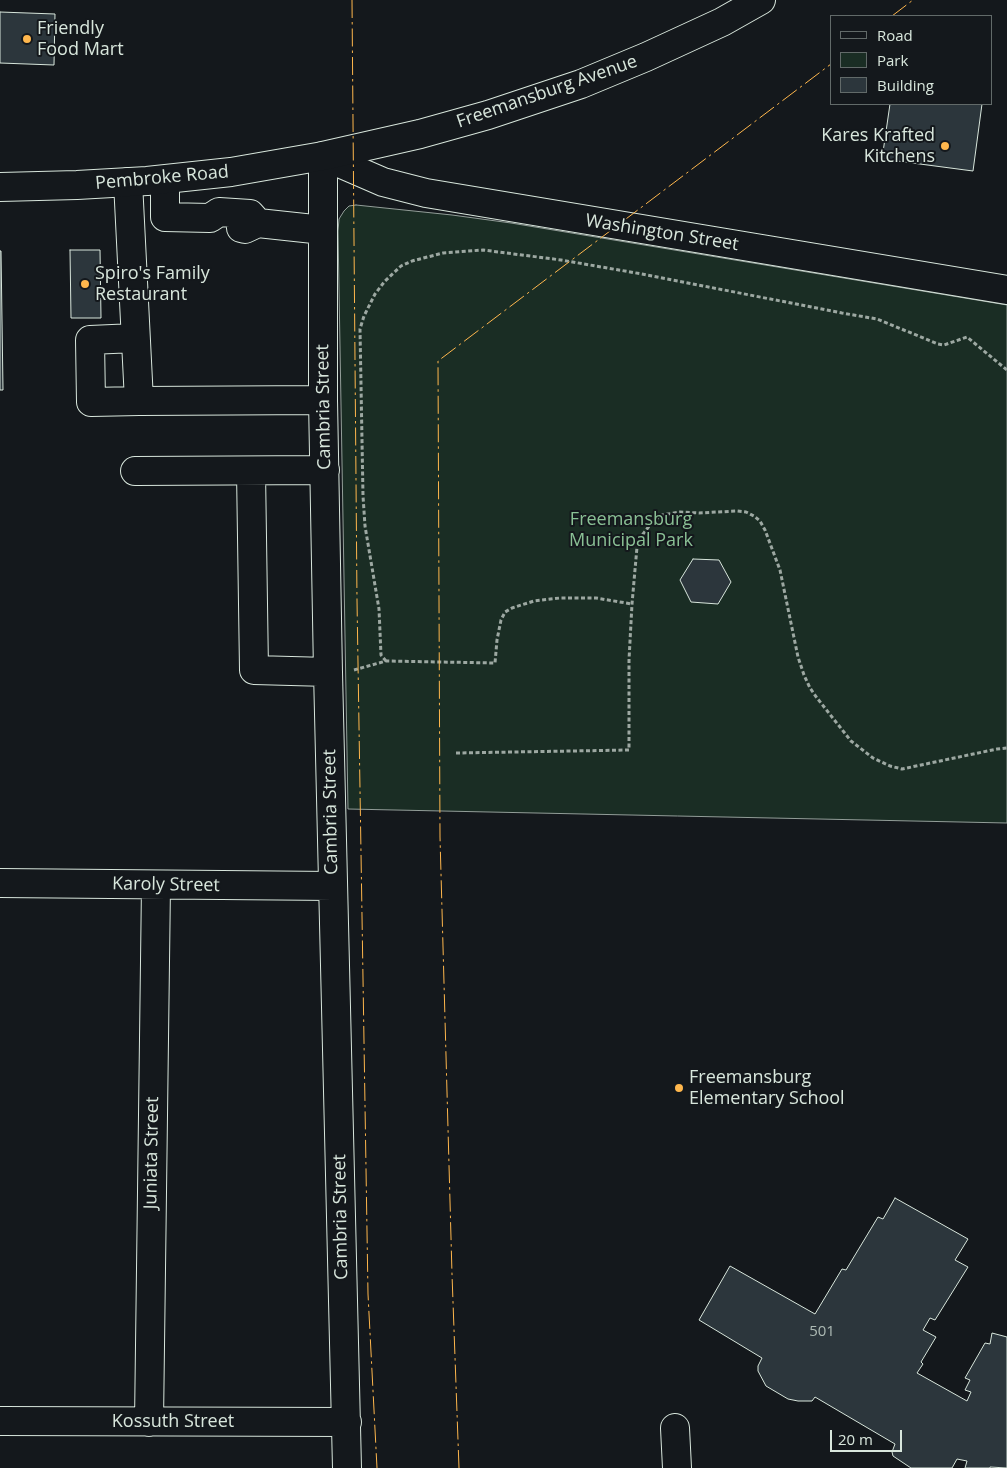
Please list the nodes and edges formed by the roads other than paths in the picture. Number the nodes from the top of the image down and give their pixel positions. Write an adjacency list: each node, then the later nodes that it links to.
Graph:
1 (761, 0): 2 (street, Freemansburg Avenue)
2 (323, 156): 3 (street, Pembroke Road); 6 (street, Cambria Street); 7 (street, Washington Street)
3 (165, 180): 4 (street, Pembroke Road); 6 (street)
4 (128, 182): 5 (street, Pembroke Road); 8 (street)
5 (0, 187)
6 (323, 230): 9 (street, Cambria Street)
7 (1007, 290)
8 (135, 338): 10 (street); 10 (street)
9 (323, 400): 10 (street); 11 (street, Cambria Street)
10 (138, 401)
11 (325, 470): 13 (street); 14 (street, Cambria Street)
12 (135, 471): 13 (street)
13 (251, 471): 14 (street)
14 (341, 671): 17 (street, Cambria Street)
15 (0, 884): 16 (street, Karoly Street)
16 (156, 885): 17 (street, Karoly Street); 19 (street, Juniata Street)
17 (333, 886): 20 (street, Cambria Street)
18 (0, 1421): 19 (street, Kossuth Street)
19 (149, 1422): 20 (street, Kossuth Street)
20 (347, 1422): 22 (street, Cambria Street)
21 (675, 1428): 23 (street)
22 (347, 1468)
23 (677, 1468)

